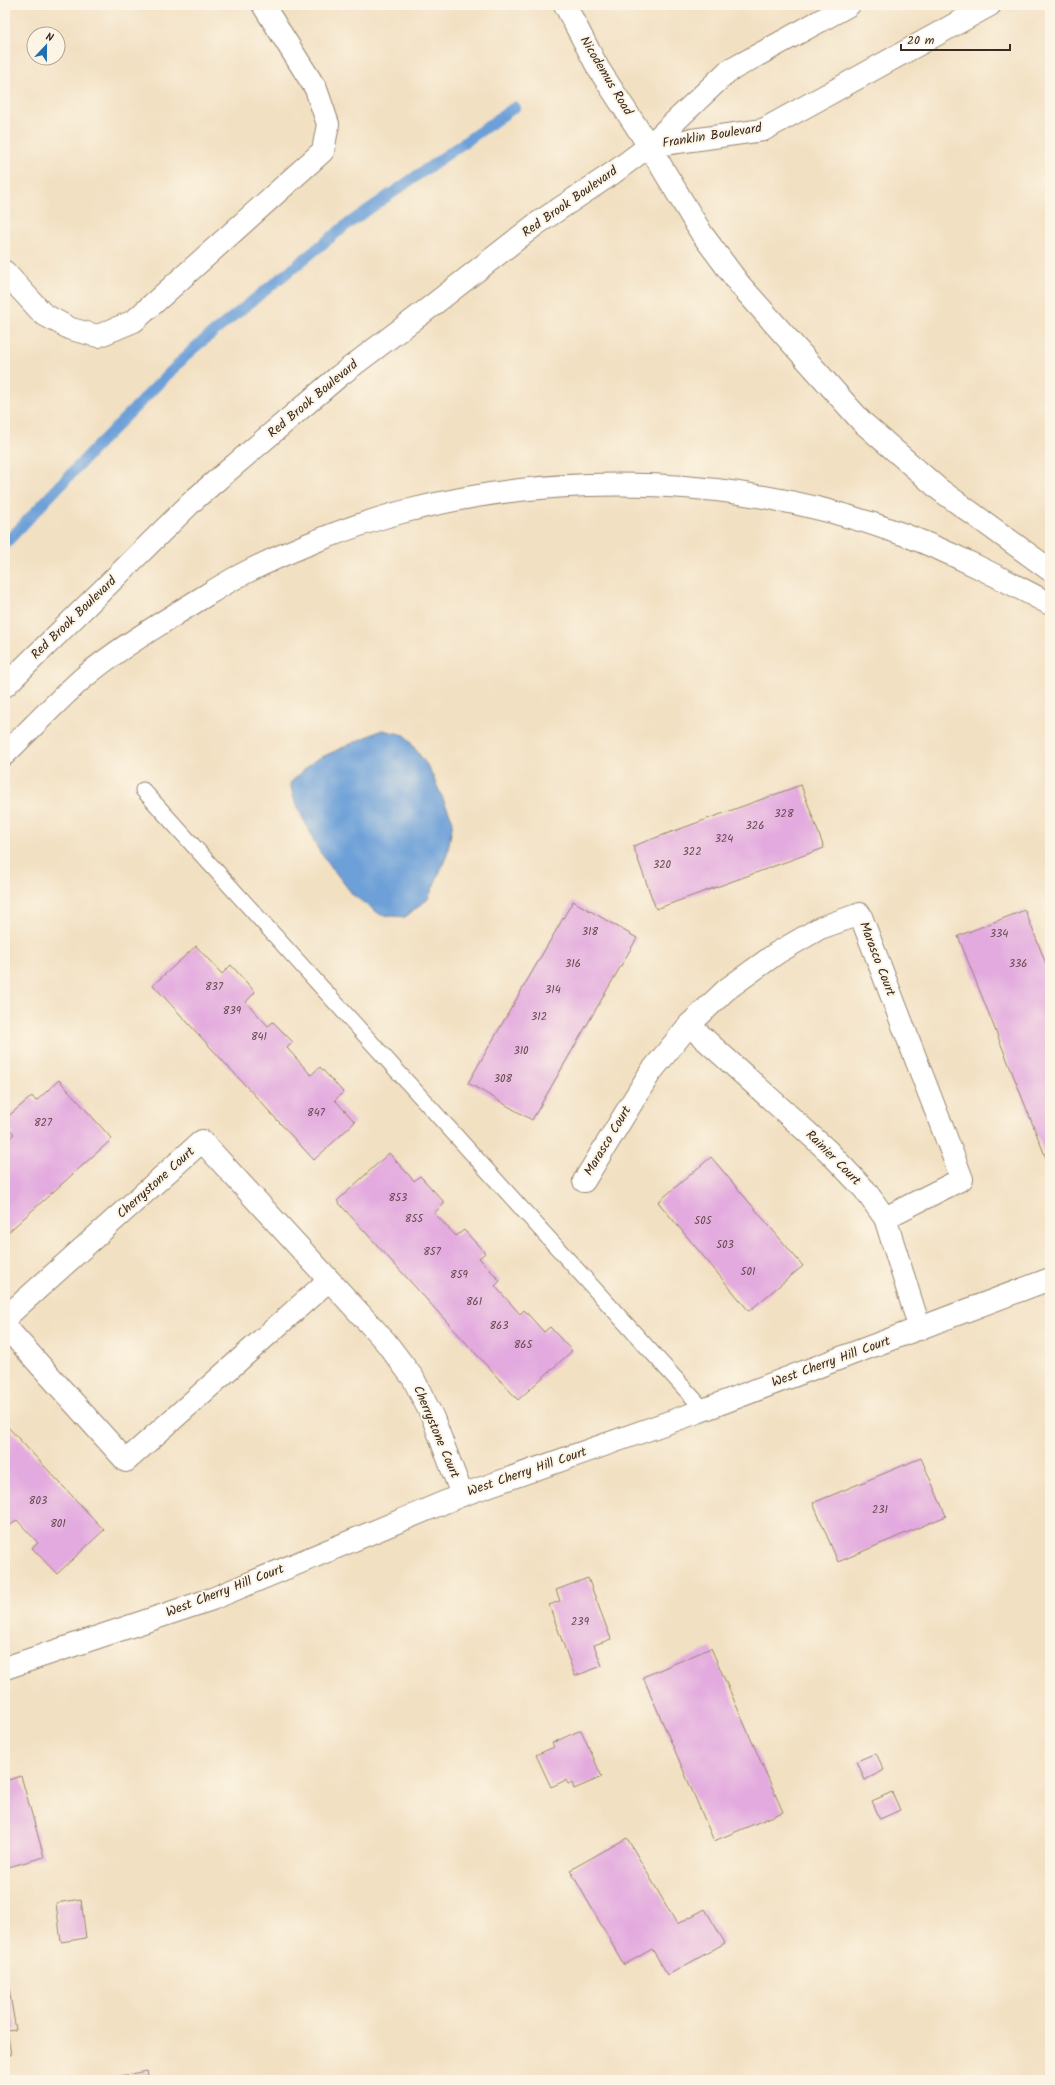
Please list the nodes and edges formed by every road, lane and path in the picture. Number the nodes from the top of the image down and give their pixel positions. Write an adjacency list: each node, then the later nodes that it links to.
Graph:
1 (263, 5): 6 (main road)
2 (565, 5): 5 (main road, Nicodemus Road)
3 (849, 5): 5 (main road, Franklin Boulevard)
4 (990, 5): 5 (main road, Franklin Boulevard)
5 (649, 146): 7 (main road, Nicodemus Road); 9 (main road, Red Brook Boulevard)
6 (5, 272)
7 (1050, 570)
8 (1050, 604): 10 (main road)
9 (5, 686)
10 (5, 754)
11 (143, 790): 20 (lane)
12 (689, 1025): 13 (main road, Marasco Court); 14 (main road, Rainier Court); 14 (main road, Marasco Court)
13 (584, 1181)
14 (885, 1218): 19 (main road, Rainier Court)
15 (1050, 1279): 19 (main road, West Cherry Hill Court)
16 (329, 1280): 17 (main road, Cherrystone Court); 18 (main road); 21 (main road, Cherrystone Court)
17 (5, 1318)
18 (5, 1326)
19 (920, 1329): 20 (main road, West Cherry Hill Court)
20 (704, 1410): 21 (main road, West Cherry Hill Court)
21 (462, 1495): 22 (main road, West Cherry Hill Court)
22 (5, 1668)

